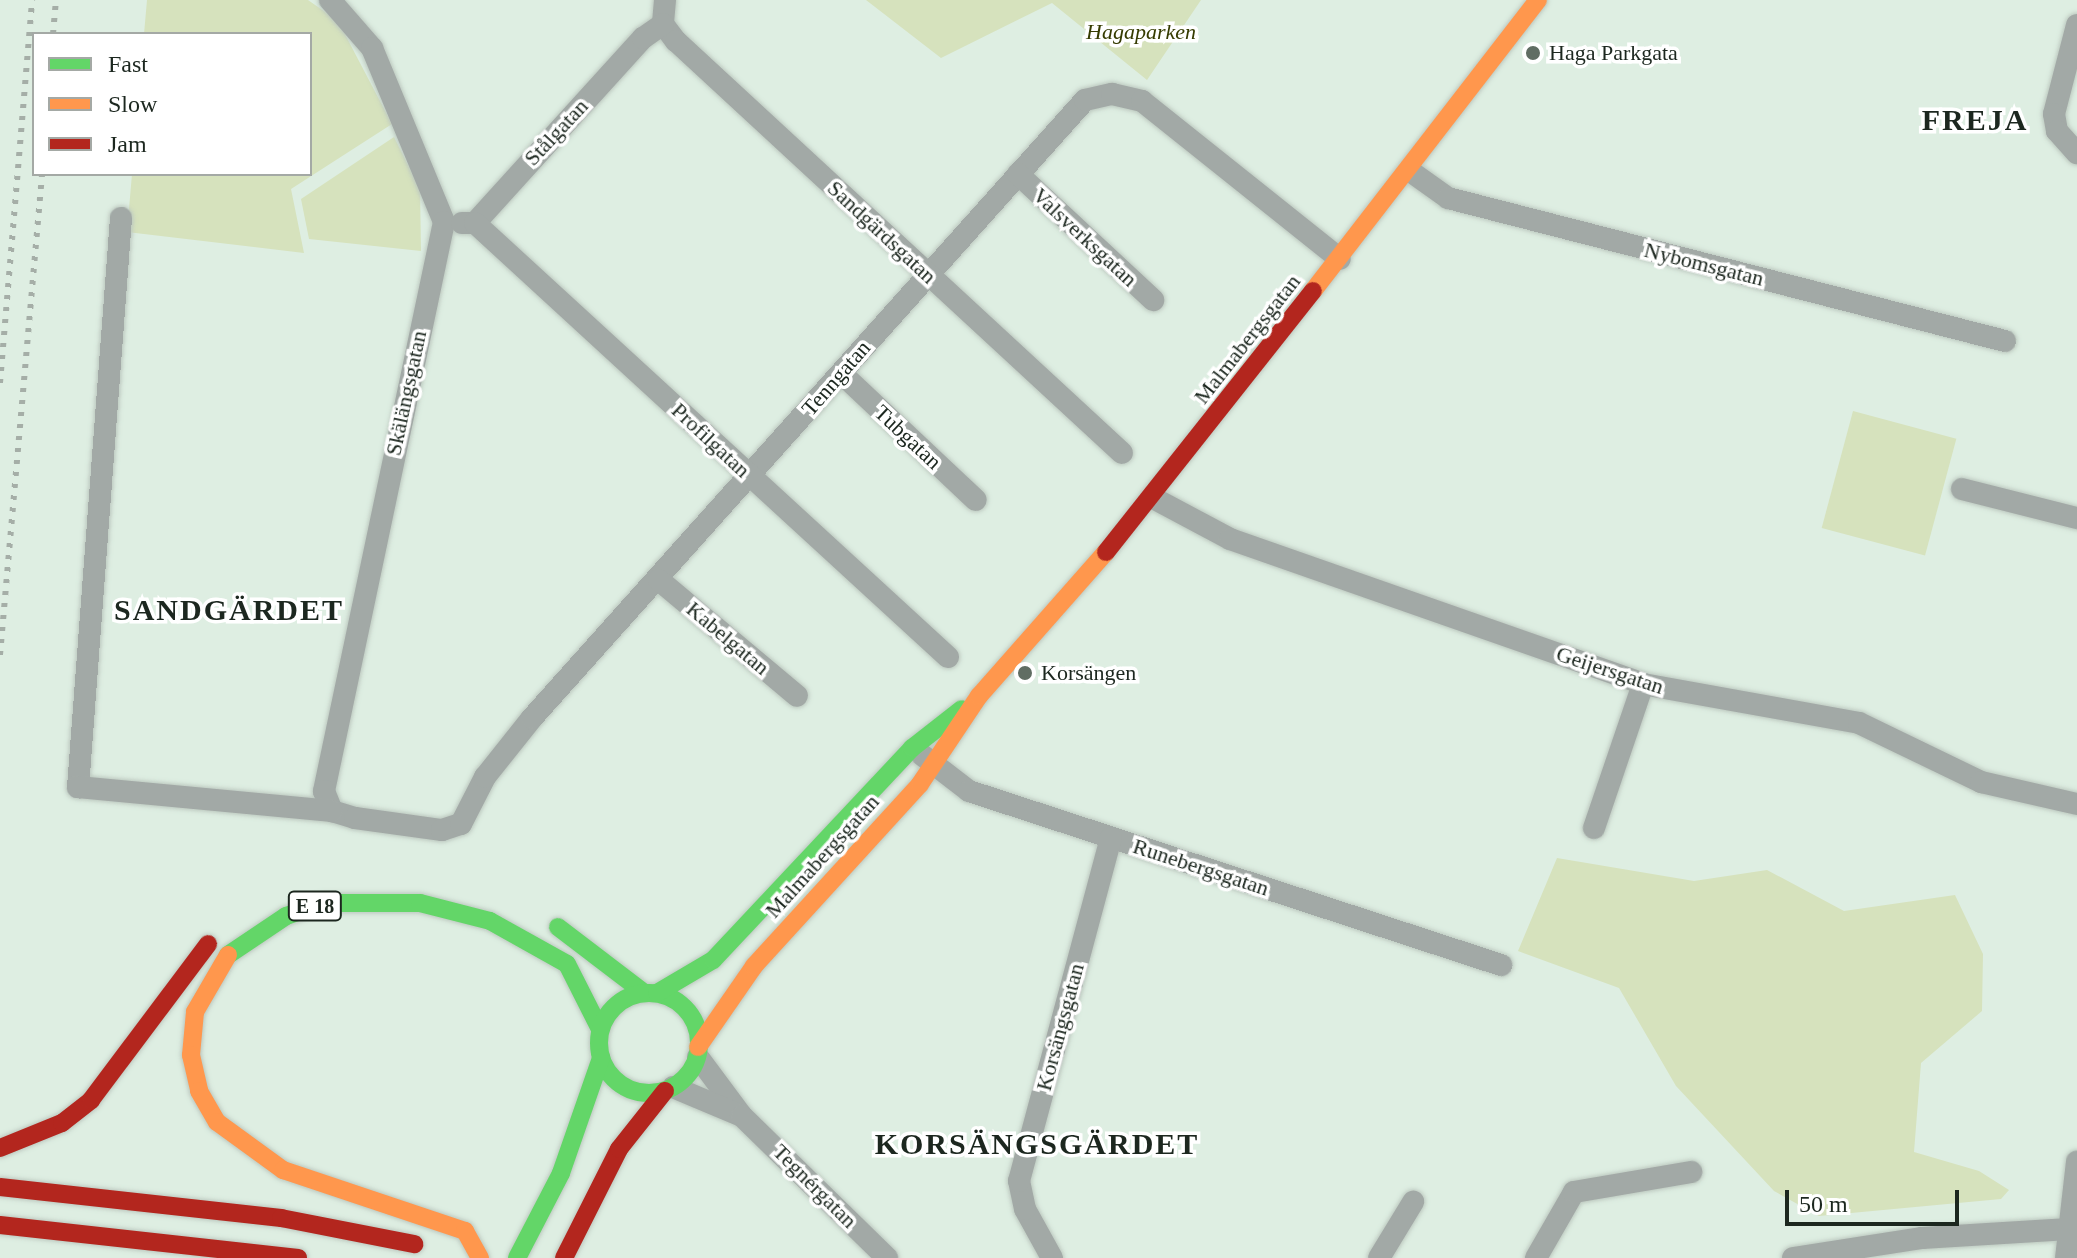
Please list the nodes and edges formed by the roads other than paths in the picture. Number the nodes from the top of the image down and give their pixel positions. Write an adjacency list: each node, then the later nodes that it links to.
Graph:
1 (330, 0): 10 (street)
2 (665, 0): 4 (street)
3 (1538, 0): 7 (main road, Malmabergsgatan)
4 (663, 24): 11 (street, Stålgatan); 13 (street, Sandgärdsgatan)
5 (2077, 25): 6 (street)
6 (2077, 153)
7 (1410, 171): 12 (main road, Malmabergsgatan); 15 (street, Nybomsgatan)
8 (1018, 174): 12 (street, Tenngatan); 13 (street, Tenngatan); 14 (street, Valsverksgatan)
9 (121, 218): 31 (street)
10 (444, 222): 11 (street); 31 (street, Skälängsgatan)
11 (475, 223): 18 (street, Profilgatan)
12 (1340, 259): 20 (main road, Malmabergsgatan)
13 (926, 274): 16 (street, Tenngatan); 17 (street, Sandgärdsgatan)
14 (1153, 300)
15 (2005, 341)
16 (841, 373): 18 (street, Tenngatan); 21 (street, Tubgatan)
17 (1122, 453)
18 (750, 476): 23 (street, Tenngatan); 24 (street, Profilgatan)
19 (1962, 489): 22 (street)
20 (1153, 498): 25 (street, Geijersgatan); 27 (main road, Malmabergsgatan)
21 (976, 500)
22 (2077, 518)
23 (659, 580): 26 (street, Kabelgatan); 31 (street, Tenngatan)
24 (948, 657)
25 (1643, 684): 30 (street, Geijersgatan); 32 (street)
26 (797, 696)
27 (979, 696): 28 (main road, Malmabergsgatan); 29 (main road, Malmabergsgatan)
28 (912, 748): 29 (street, Runebergsgatan); 37 (main road, Malmabergsgatan)
29 (935, 766): 33 (street, Runebergsgatan); 39 (main road, Malmabergsgatan)
30 (2077, 804)
31 (332, 811)
32 (1594, 828)
33 (1111, 838): 36 (street, Runebergsgatan); 56 (street, Korsängsgatan)
34 (543, 918): 37 (main road)
35 (222, 931): 43 (main road)
36 (1501, 965)
37 (650, 993): 38 (main road); 39 (main road)
38 (600, 1029): 40 (main road); 52 (main road, E 18)
39 (698, 1052): 41 (main road); 42 (street, Tegnérgatan)
40 (601, 1058): 41 (main road); 53 (main road)
41 (669, 1089): 42 (street, Tegnérgatan); 54 (main road)
42 (742, 1116): 55 (street, Tegnérgatan)
43 (0, 1148)
44 (2077, 1162): 49 (street)
45 (1691, 1172): 58 (street)
46 (0, 1187): 50 (main road)
47 (1413, 1202): 57 (street)
48 (0, 1225): 51 (main road)
49 (2069, 1229): 59 (street); 60 (street)
50 (456, 1254)
51 (298, 1258)
52 (480, 1258)
53 (517, 1258)
54 (564, 1258)
55 (887, 1258)
56 (1052, 1258)
57 (1379, 1258)
58 (1536, 1258)
59 (1793, 1258)
60 (2066, 1258)

